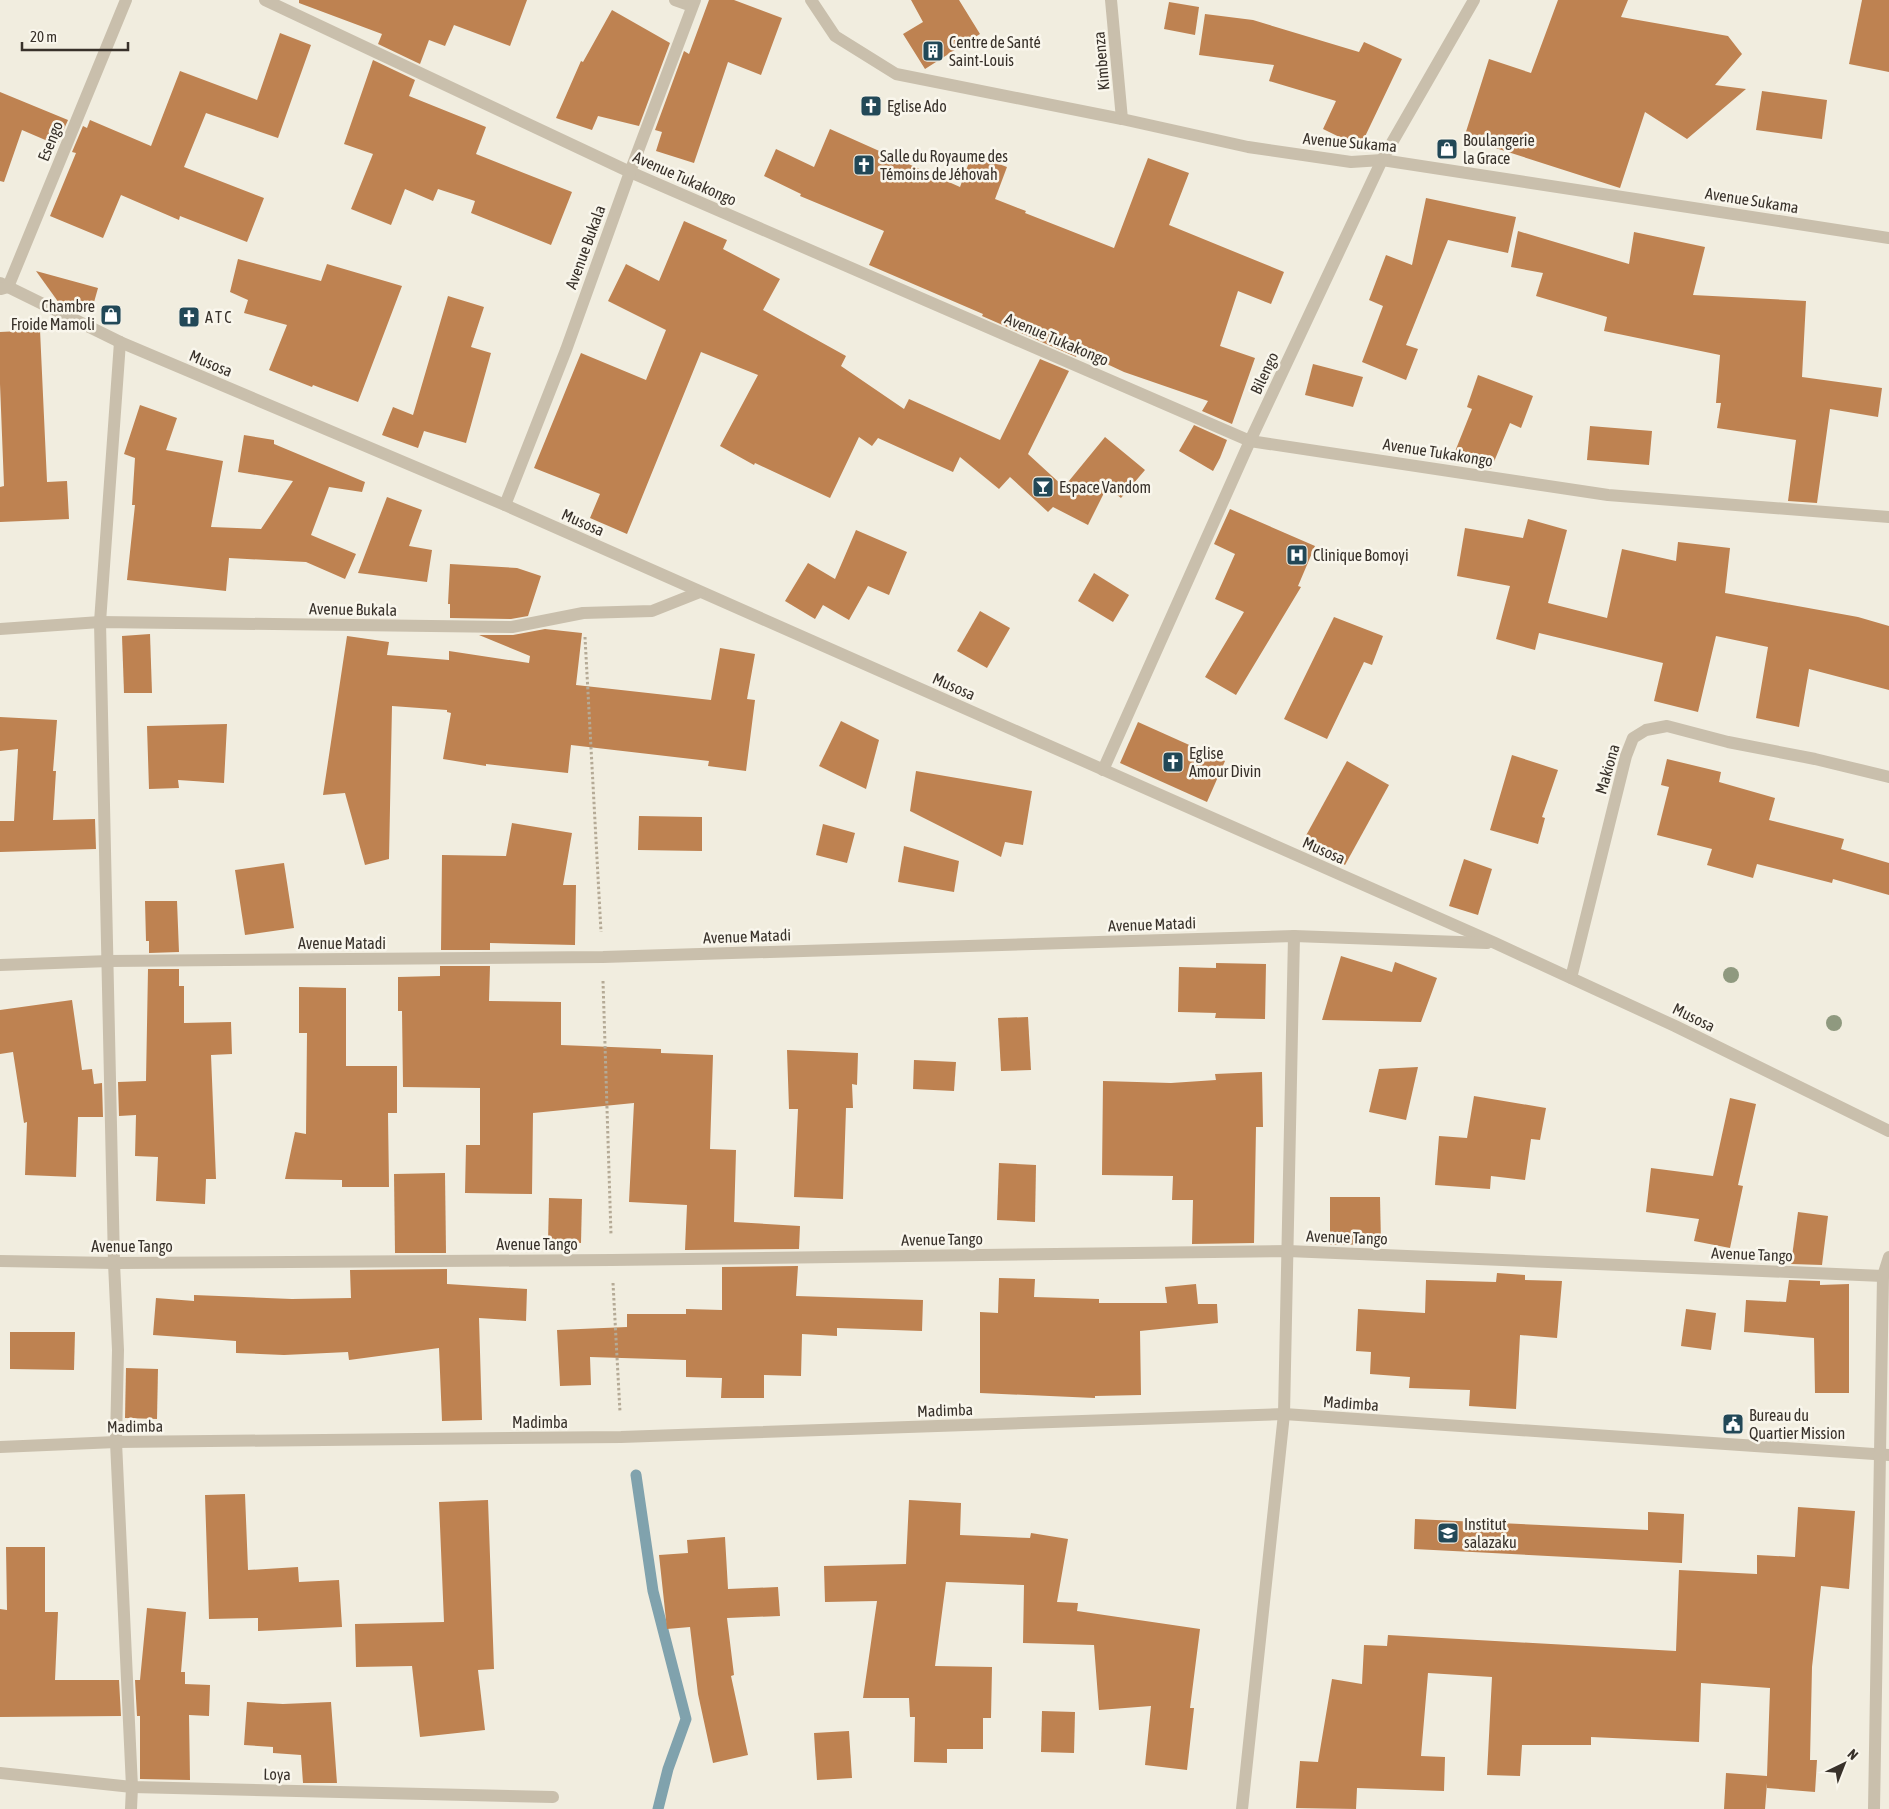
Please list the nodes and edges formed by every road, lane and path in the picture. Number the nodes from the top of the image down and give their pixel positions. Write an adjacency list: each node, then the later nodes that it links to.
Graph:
1 (126, 0): 12 (street, Esengo)
2 (265, 0): 10 (street, Avenue Tukakongo)
3 (675, 0): 7 (street)
4 (810, 0): 8 (street, Avenue Sukama)
5 (1111, 0): 8 (street, Kimbenza)
6 (1474, 0): 9 (street, Bilengo)
7 (694, 3): 10 (street, Avenue Bukala)
8 (1122, 118): 9 (street, Avenue Sukama)
9 (1382, 160): 11 (street, Avenue Sukama); 14 (street, Bilengo)
10 (630, 172): 14 (street, Avenue Tukakongo); 15 (street, Avenue Bukala)
11 (1889, 238)
12 (3, 287): 13 (street, Musosa)
13 (120, 342): 15 (street, Musosa); 19 (street)
14 (1250, 441): 16 (street, Avenue Tukakongo); 21 (street, Bilengo)
15 (505, 505): 17 (street, Musosa)
16 (1889, 517)
17 (700, 592): 18 (street, Avenue Bukala); 21 (street, Musosa)
18 (583, 613): 19 (street, Avenue Bukala); 25 (path)
19 (100, 622): 20 (street, Avenue Bukala); 26 (street)
20 (0, 629)
21 (1103, 770): 24 (street, Musosa)
22 (1889, 777): 28 (street, Makiona)
23 (1294, 936): 24 (street, Avenue Matadi); 25 (street, Avenue Matadi); 30 (street)
24 (1495, 943): 28 (street, Musosa)
25 (603, 957): 26 (street, Avenue Matadi); 32 (path)
26 (109, 961): 27 (street, Avenue Matadi); 34 (street)
27 (0, 965)
28 (1571, 978): 29 (street, Musosa)
29 (1889, 1131)
30 (1288, 1251): 32 (street, Avenue Tango); 35 (street, Avenue Tango); 36 (street)
31 (1889, 1257): 35 (street)
32 (612, 1260): 34 (street, Avenue Tango); 37 (path)
33 (0, 1261): 34 (street, Avenue Tango)
34 (114, 1263): 38 (street)
35 (1883, 1276): 40 (street)
36 (1284, 1414): 37 (street, Madimba); 40 (street, Madimba); 45 (street)
37 (621, 1438): 38 (street, Madimba)
38 (116, 1442): 39 (street, Madimba); 42 (street)
39 (0, 1447)
40 (1884, 1455): 46 (street)
41 (0, 1773): 42 (street, Loya)
42 (132, 1787): 43 (street, Loya); 44 (street)
43 (553, 1798)
44 (131, 1809)
45 (1242, 1809)
46 (1874, 1809)

